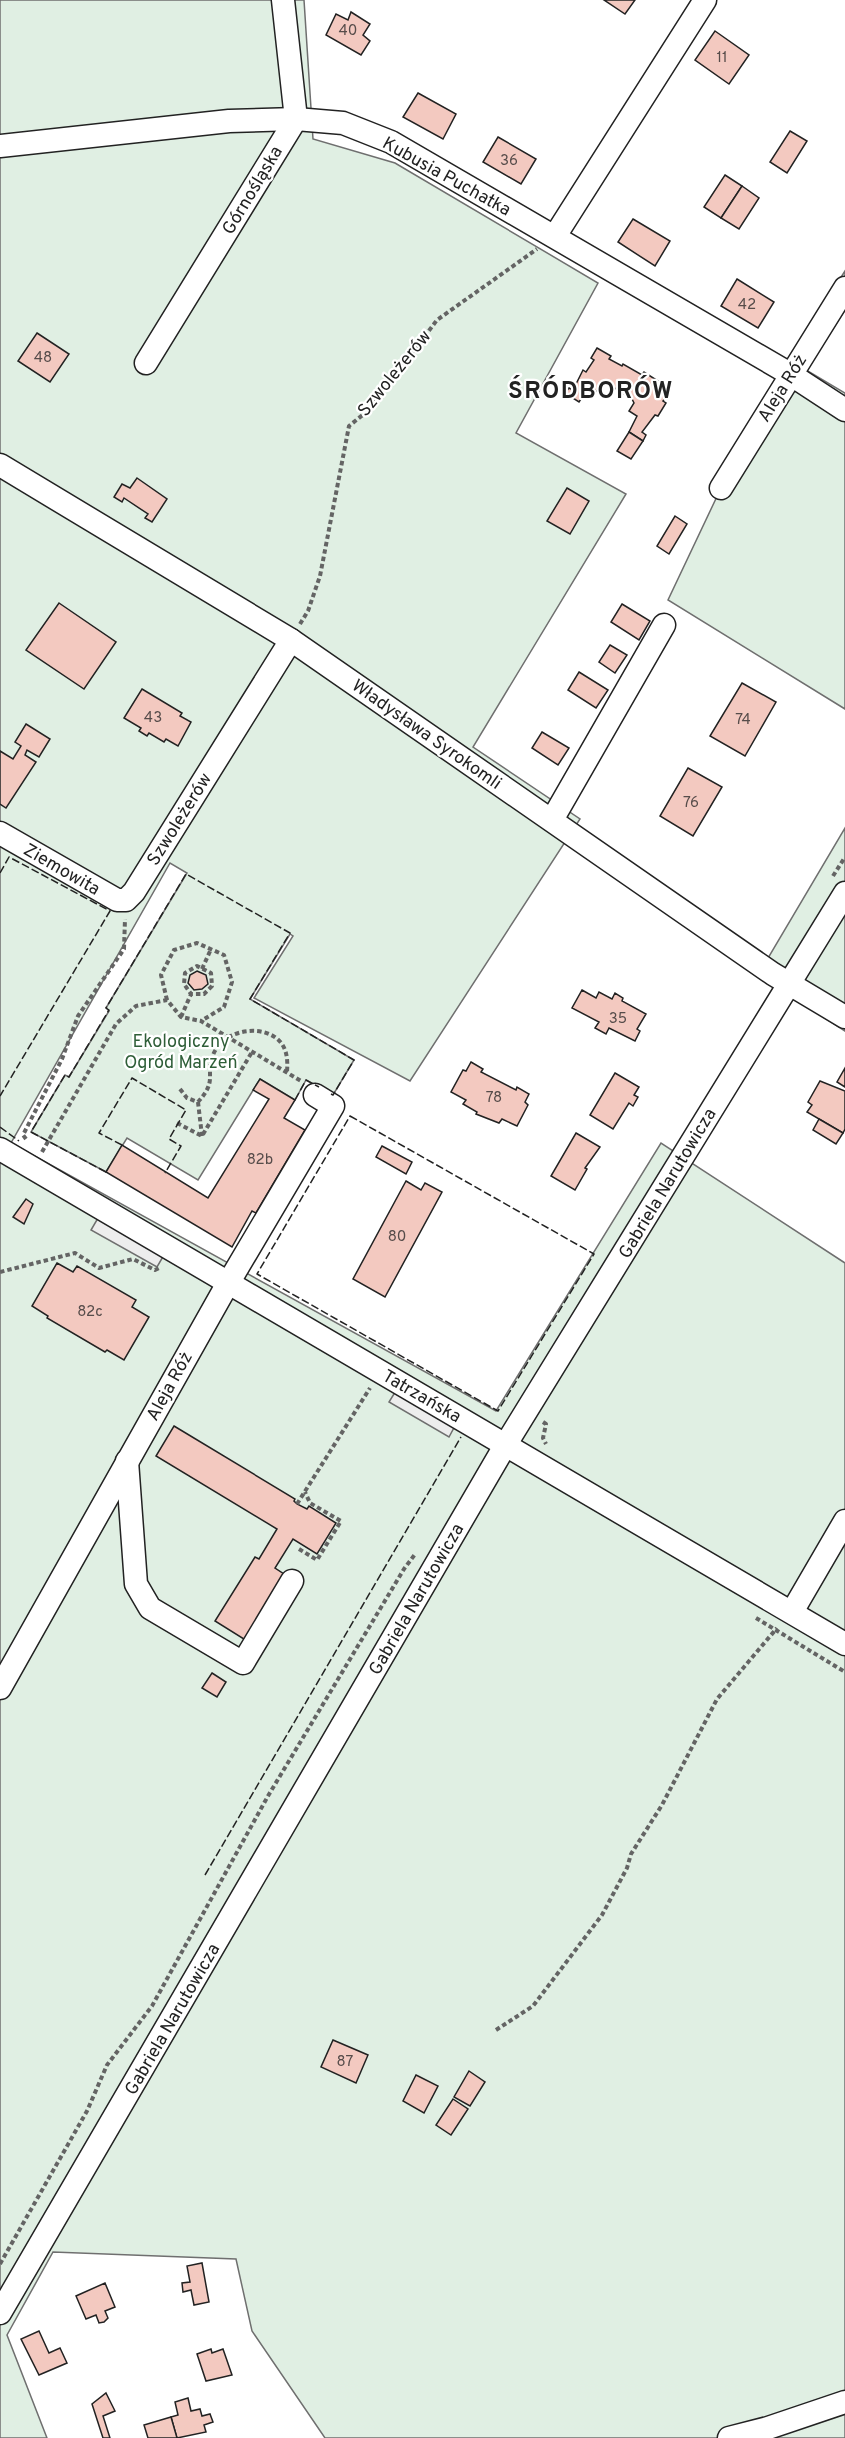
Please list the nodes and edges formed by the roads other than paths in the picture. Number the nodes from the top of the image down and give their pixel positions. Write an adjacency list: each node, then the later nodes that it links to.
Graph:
1 (283, 0): 3 (street)
2 (705, 0): 5 (street)
3 (296, 118): 4 (street, Kubusia Puchatka); 5 (street, Kubusia Puchatka); 7 (street, Górnośląska)
4 (0, 146)
5 (555, 236): 8 (street, Kubusia Puchatka)
6 (845, 288): 8 (street, Aleja Róż)
7 (146, 363)
8 (790, 374): 9 (street, Kubusia Puchatka); 11 (street, Aleja Róż)
9 (845, 410)
10 (0, 465): 13 (street, Władysława Syrokomli)
11 (721, 488)
12 (664, 625): 14 (street)
13 (291, 640): 14 (street, Władysława Syrokomli); 17 (street, Szwoleżerów)
14 (552, 820): 18 (street, Władysława Syrokomli)
15 (0, 833): 17 (street, Ziemowita)
16 (845, 893): 18 (street, Gabriela Narutowicza)
17 (126, 900)
18 (789, 984): 19 (street, Władysława Syrokomli); 23 (street, Gabriela Narutowicza)
19 (845, 1017)
20 (310, 1089): 22 (street, Aleja Róż)
21 (0, 1149): 22 (street, Tatrzańska)
22 (227, 1283): 23 (street, Tatrzańska); 24 (street, Aleja Róż)
23 (506, 1444): 27 (street, Tatrzańska); 30 (street, Gabriela Narutowicza)
24 (127, 1461): 26 (street); 29 (street, Aleja Róż)
25 (845, 1521): 27 (street)
26 (292, 1581)
27 (792, 1612): 28 (street, Tatrzańska)
28 (845, 1644)
29 (0, 1689)
30 (0, 2313)
31 (845, 2402): 32 (street)
32 (729, 2438)

